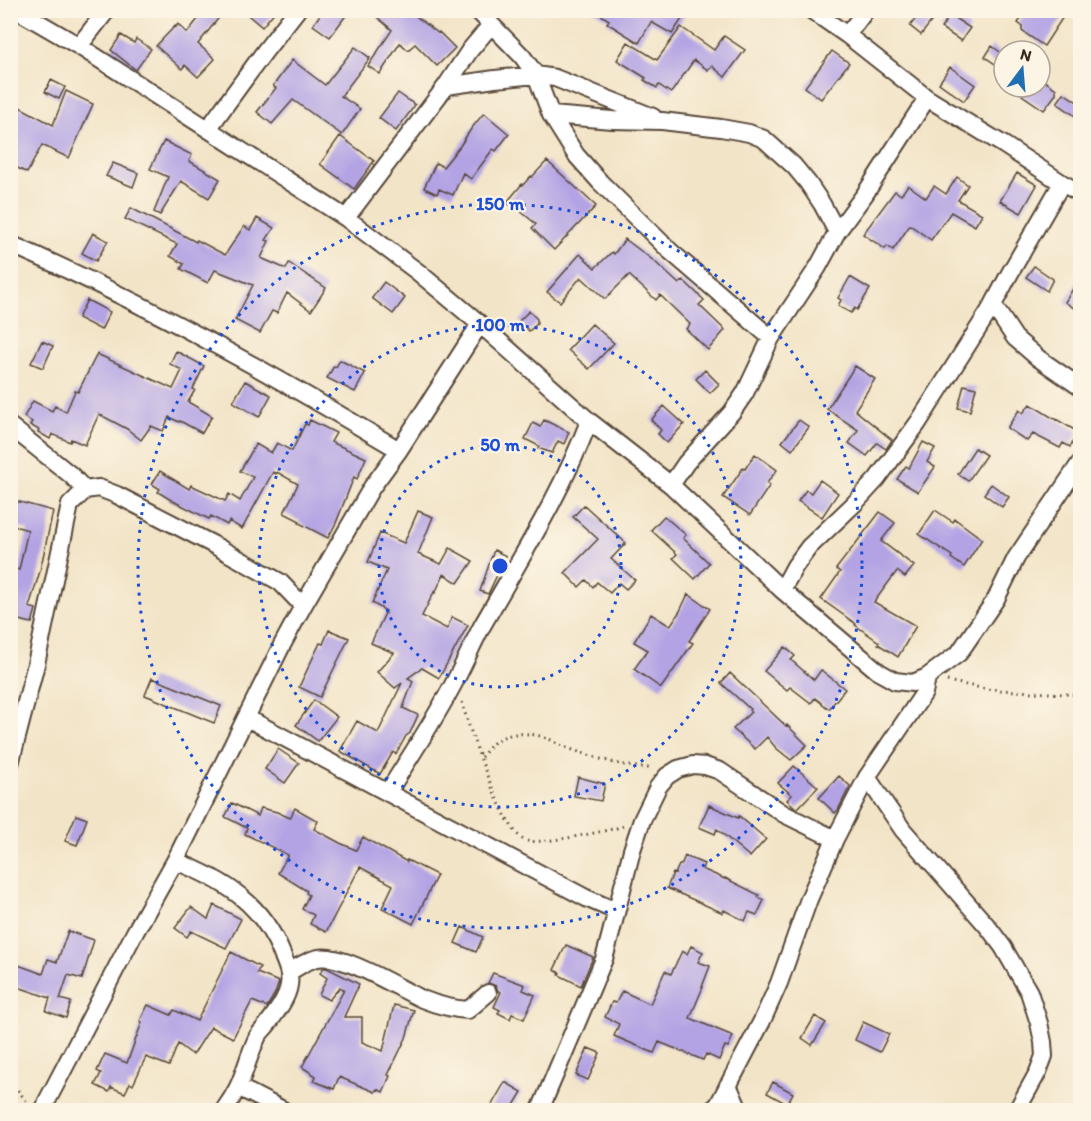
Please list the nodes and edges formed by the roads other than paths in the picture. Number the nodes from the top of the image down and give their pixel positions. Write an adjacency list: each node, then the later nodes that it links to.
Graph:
1 (17, 10): 9 (street)
2 (107, 10): 9 (street)
3 (297, 10): 15 (street)
4 (477, 10): 7 (street)
5 (812, 10): 8 (street)
6 (866, 10): 8 (street)
7 (491, 25): 10 (street); 11 (street)
8 (847, 35): 12 (street)
9 (79, 46): 15 (street)
10 (536, 75): 11 (street); 13 (street); 14 (street)
11 (446, 86): 18 (street)
12 (927, 98): 16 (street); 19 (street)
13 (551, 115): 14 (street); 23 (street)
14 (662, 121): 19 (street)
15 (208, 129): 18 (street)
16 (1062, 183): 17 (street); 21 (street)
17 (1080, 193)
18 (346, 218): 22 (street)
19 (837, 231): 23 (street)
20 (10, 244): 27 (street)
21 (993, 305): 24 (street); 31 (street)
22 (480, 324): 25 (street); 27 (street)
23 (771, 338): 29 (street)
24 (1080, 387)
25 (589, 421): 29 (street); 37 (street)
26 (10, 426): 30 (street)
27 (399, 450): 32 (street)
28 (1080, 463): 33 (street)
29 (671, 485): 31 (street)
30 (84, 490): 32 (street); 35 (street)
31 (782, 590): 33 (street)
32 (303, 606): 34 (street)
33 (927, 677): 36 (street)
34 (247, 718): 37 (street); 39 (street)
35 (10, 764)
36 (867, 777): 38 (street); 51 (street)
37 (388, 792): 40 (street)
38 (835, 839): 40 (street); 43 (street)
39 (175, 861): 41 (street); 45 (street)
40 (616, 911): 48 (street)
41 (289, 972): 42 (street); 44 (street)
42 (488, 993)
43 (728, 1085): 49 (street); 50 (street)
44 (238, 1087): 46 (street); 47 (street)
45 (44, 1110)
46 (224, 1110)
47 (283, 1110)
48 (540, 1110)
49 (712, 1110)
50 (739, 1110)
51 (1017, 1110)

